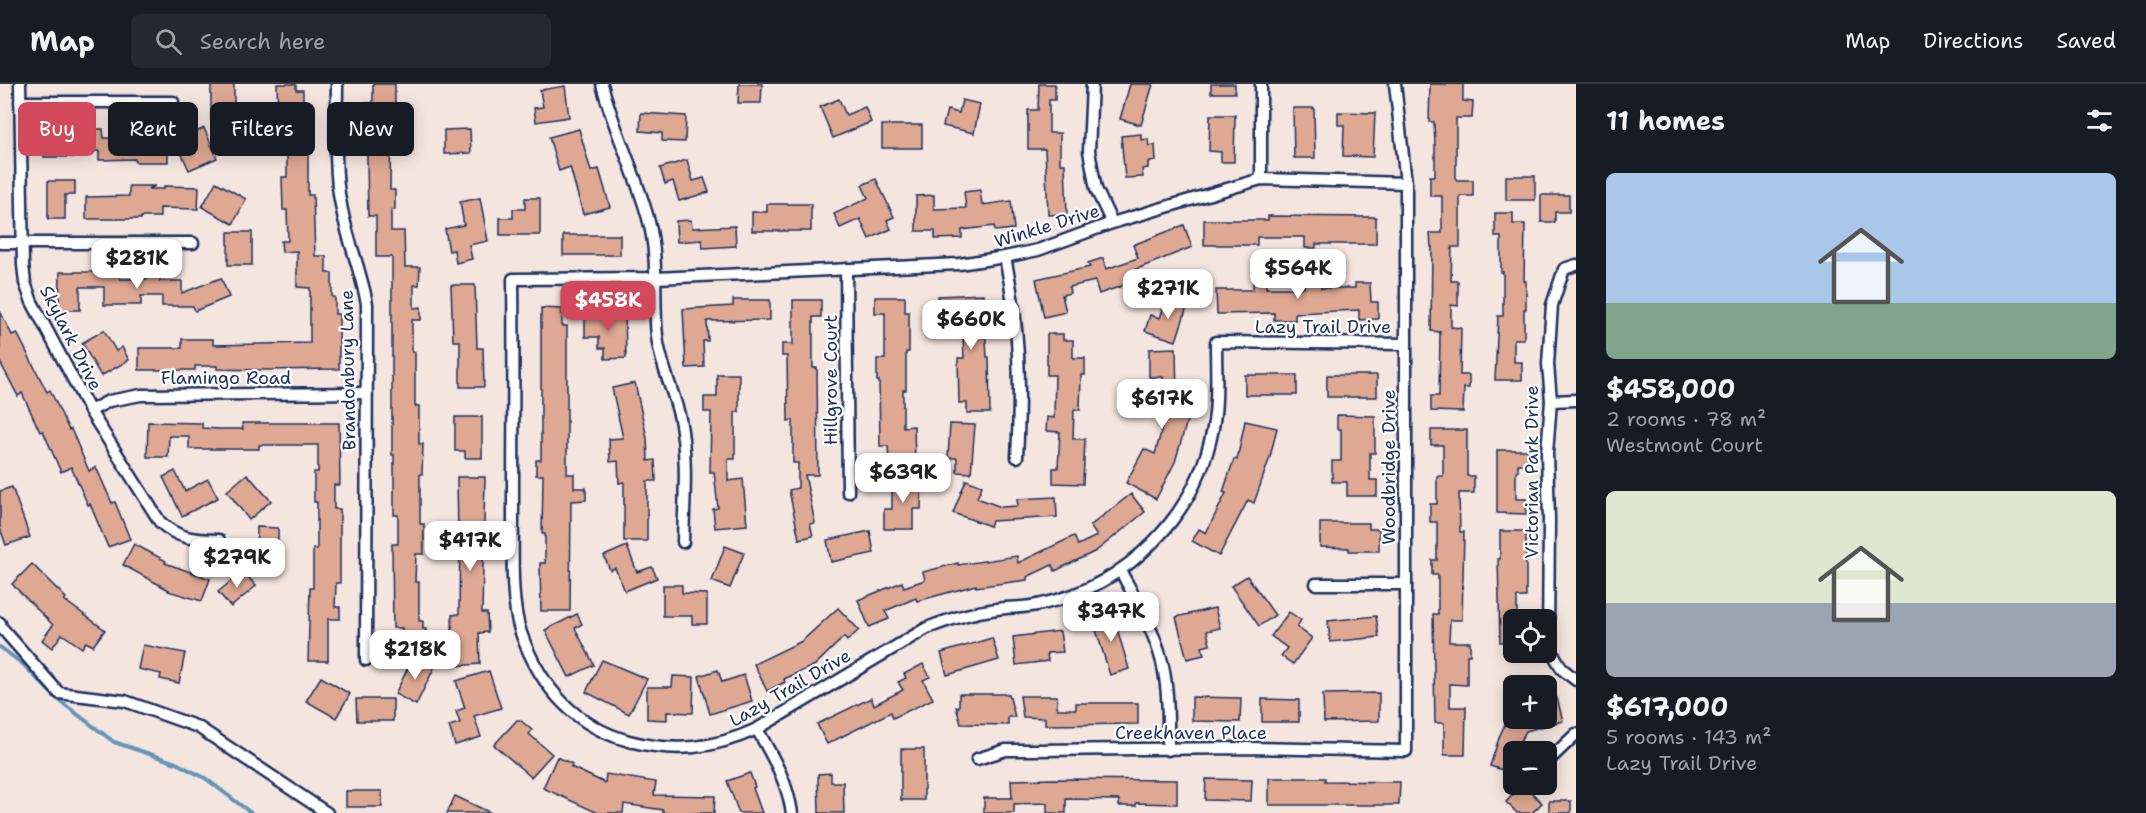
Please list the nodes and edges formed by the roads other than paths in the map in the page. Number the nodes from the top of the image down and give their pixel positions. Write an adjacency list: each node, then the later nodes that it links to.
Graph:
1 (20, 84): 7 (street, Skylark Drive)
2 (337, 84): 20 (street, Brandonbury Lane)
3 (602, 84): 18 (street)
4 (1092, 84): 11 (street)
5 (1261, 84): 9 (street)
6 (1395, 84): 10 (street, Woodbridge Drive)
7 (20, 102)
8 (21, 156): 13 (street, Skylark Drive)
9 (1261, 179): 10 (street, Winkle Drive); 11 (street, Winkle Drive)
10 (1406, 183): 19 (street, Woodbridge Drive)
11 (1112, 223): 15 (street, Winkle Drive)
12 (0, 243): 13 (street)
13 (22, 243): 14 (street); 23 (street, Skylark Drive)
14 (193, 243)
15 (1005, 258): 17 (street, Winkle Drive); 24 (street)
16 (1576, 265): 22 (street, Victorian Park Drive)
17 (846, 269): 18 (street, Winkle Drive); 25 (street, Hillgrove Court)
18 (656, 278): 27 (street); 34 (street, Lazy Trail Drive)
19 (1405, 344): 28 (street, Lazy Trail Drive); 30 (street, Woodbridge Drive)
20 (366, 393): 23 (street, Flamingo Road); 32 (street, Brandonbury Lane)
21 (1576, 400): 22 (street)
22 (1551, 401): 33 (street, Victorian Park Drive)
23 (90, 411): 26 (street, Skylark Drive)
24 (1017, 457)
25 (848, 492)
26 (219, 540)
27 (683, 543)
28 (1120, 570): 34 (street, Lazy Trail Drive); 36 (street)
29 (1316, 584): 30 (street)
30 (1406, 584): 37 (street, Woodbridge Drive)
31 (0, 623): 40 (street)
32 (366, 660)
33 (1576, 680)
34 (757, 729): 41 (street)
35 (1576, 734): 38 (street)
36 (1168, 750): 37 (street, Creekhaven Place); 39 (street, Creekhaven Place)
37 (1406, 751)
38 (1557, 752)
39 (977, 759)
40 (327, 813)
41 (792, 813)

